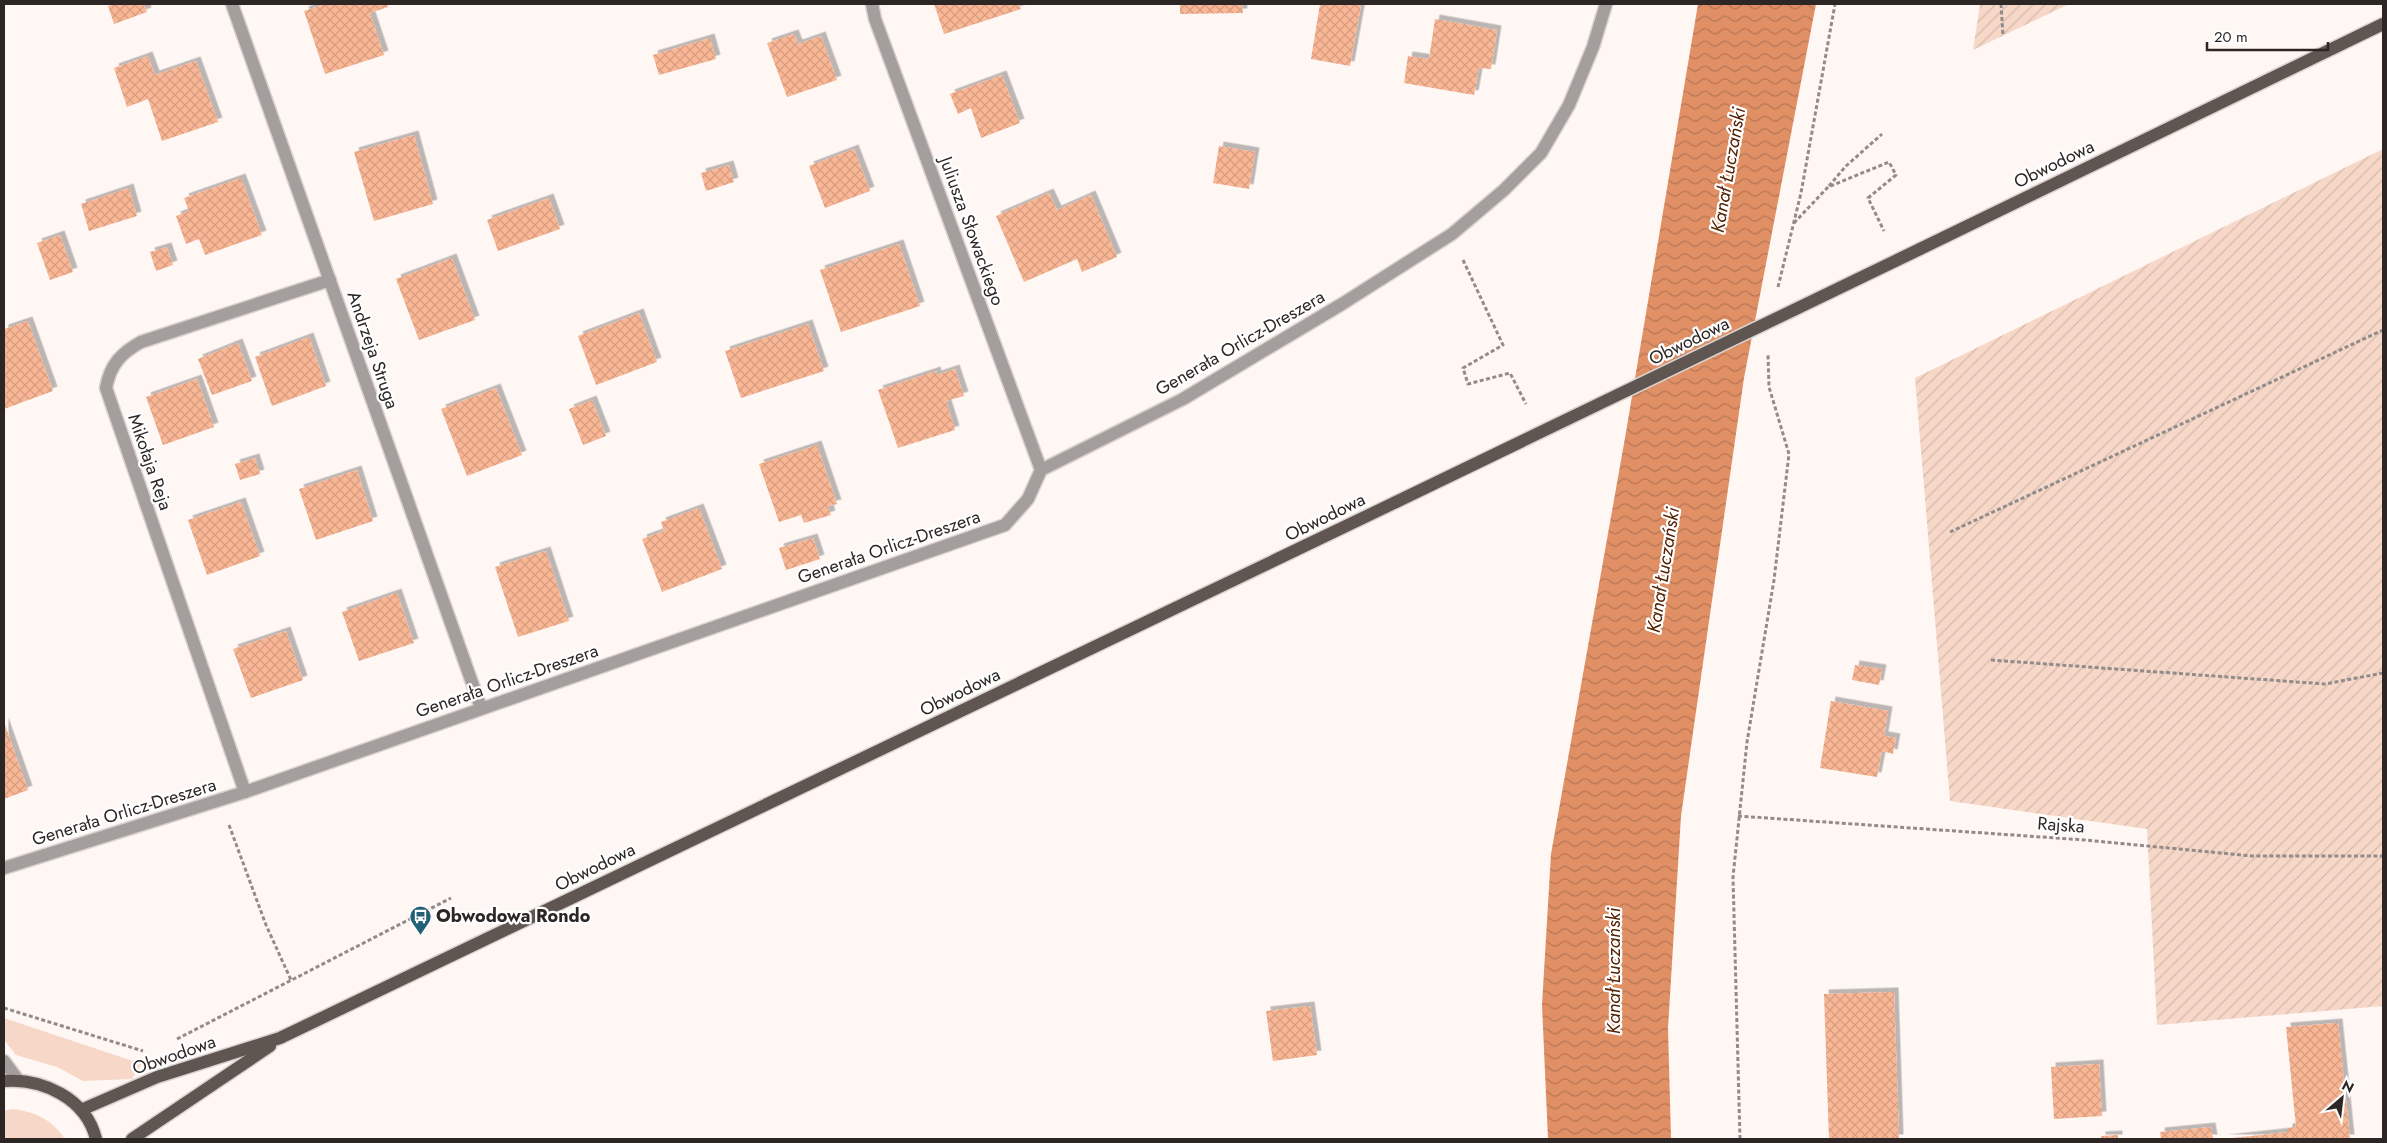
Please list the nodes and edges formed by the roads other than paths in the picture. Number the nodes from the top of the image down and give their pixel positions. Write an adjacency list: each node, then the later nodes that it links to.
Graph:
1 (232, 4): 5 (street, Andrzeja Struga)
2 (872, 4): 6 (street, Juliusza Słowackiego)
3 (1606, 4): 6 (street, Generała Orlicz-Dreszera)
4 (2383, 24): 10 (main road, Obwodowa, bridge)
5 (330, 280): 7 (street, Andrzeja Struga); 8 (street, Mikołaja Reja)
6 (1041, 470): 7 (street, Generała Orlicz-Dreszera)
7 (481, 708): 8 (street, Generała Orlicz-Dreszera)
8 (246, 792): 9 (street, Generała Orlicz-Dreszera)
9 (4, 868)
10 (280, 1038): 14 (main road, Obwodowa); 16 (main road, Obwodowa)
11 (4, 1061): 12 (street)
12 (18, 1080): 13 (main road); 14 (main road)
13 (4, 1081)
14 (81, 1110): 15 (main road)
15 (96, 1139)
16 (132, 1139)

